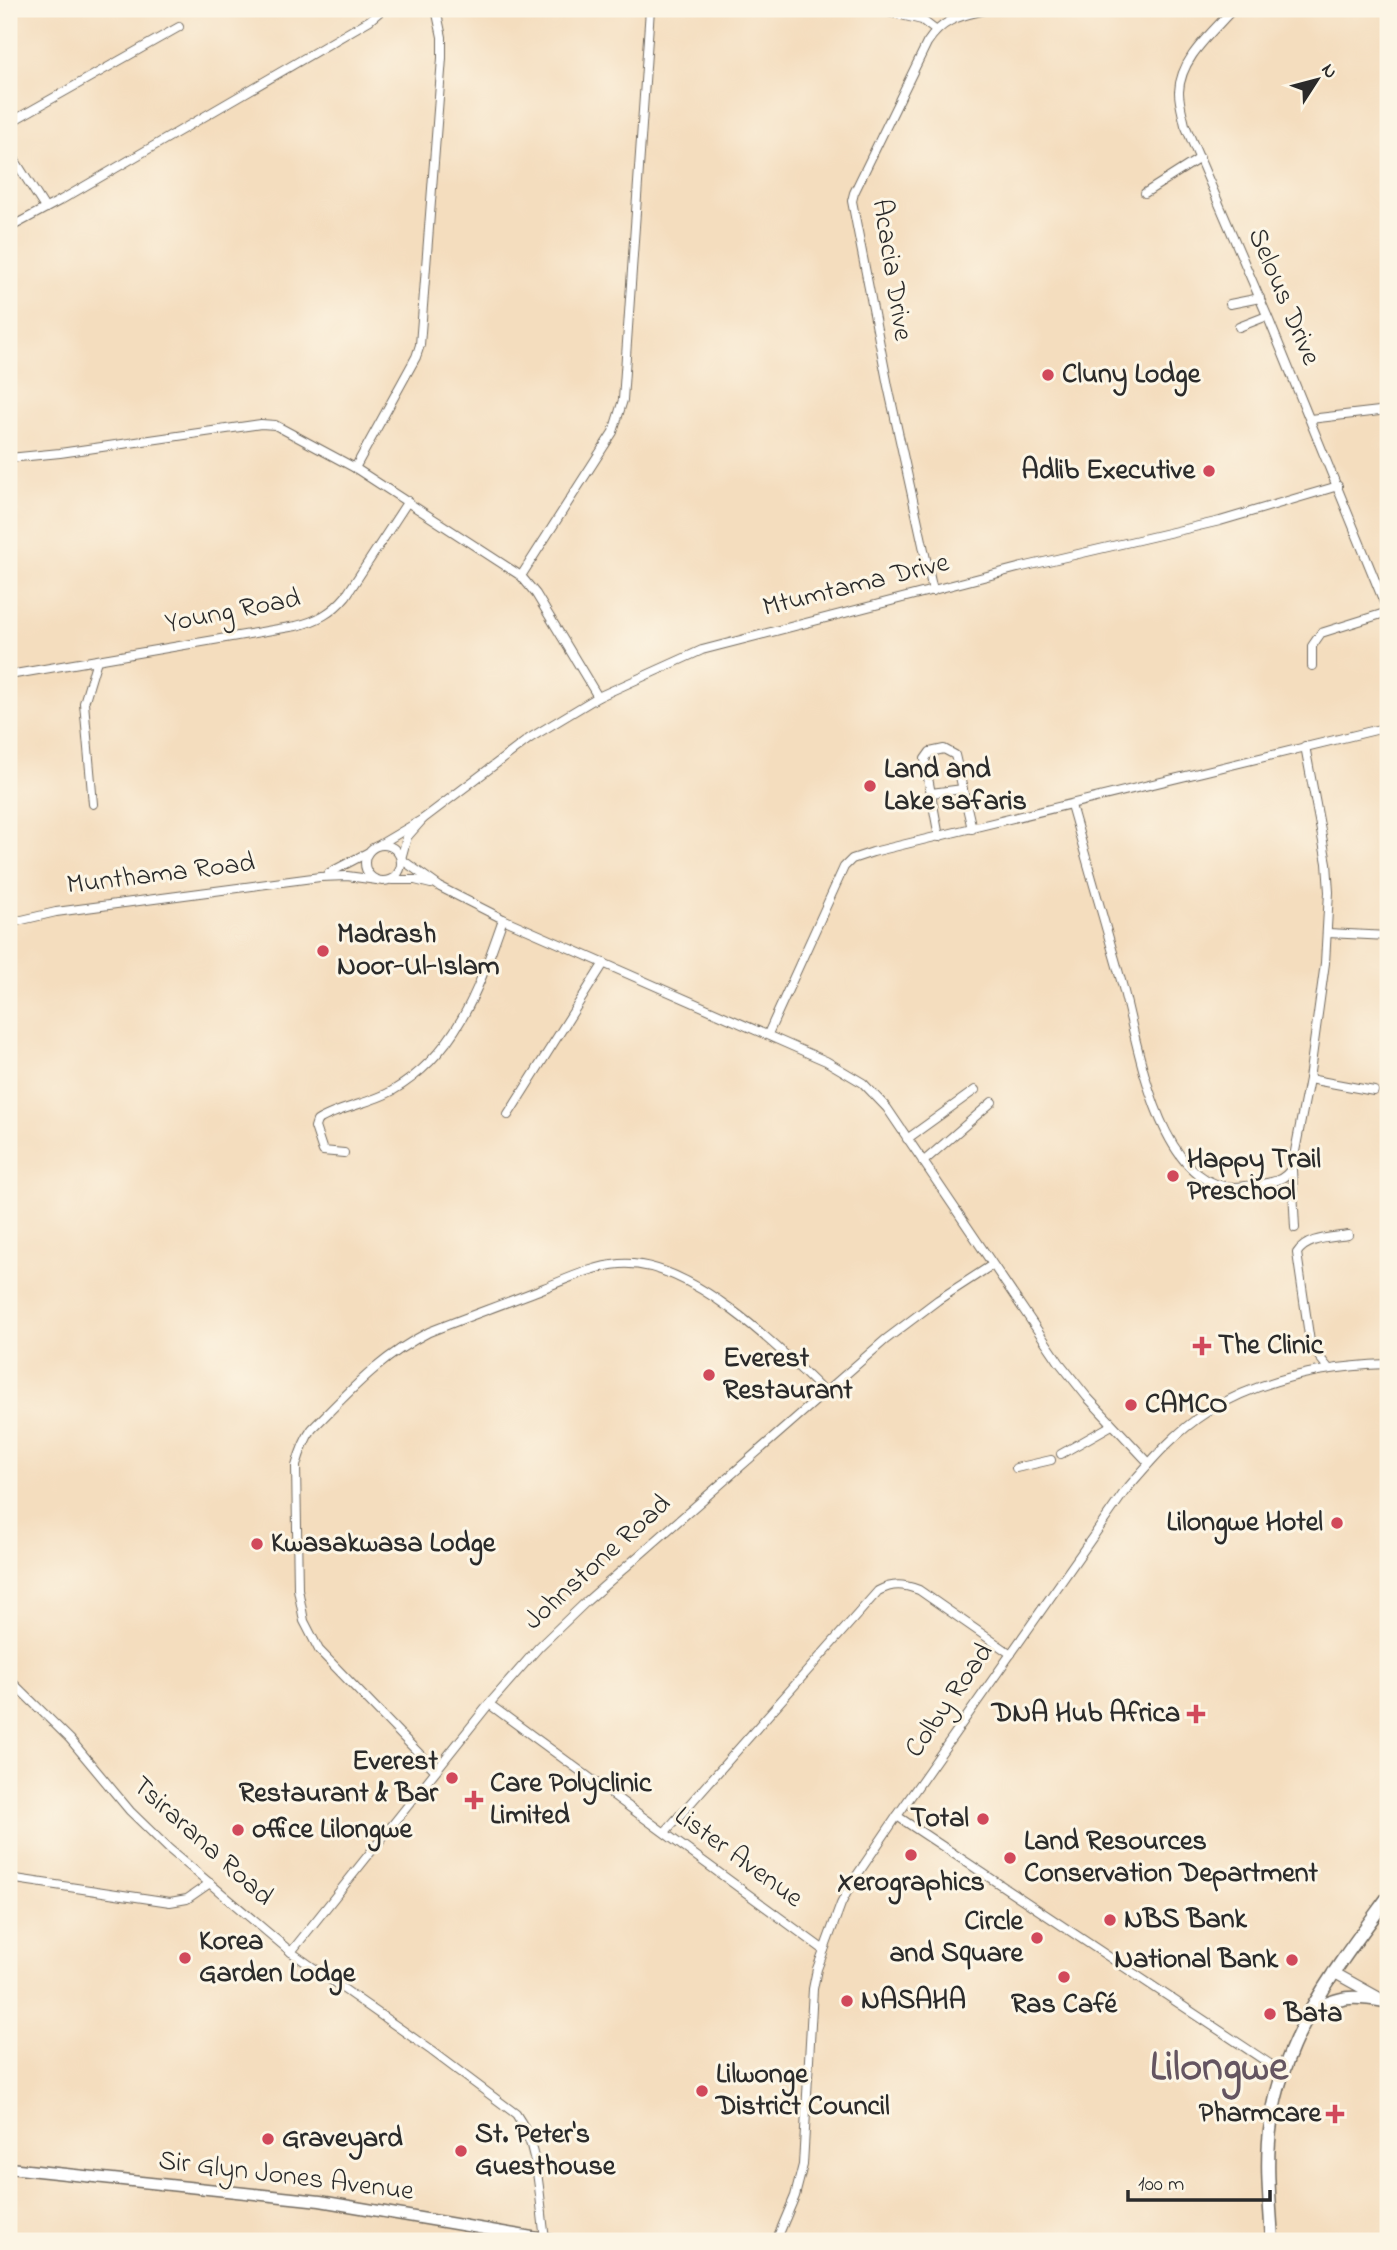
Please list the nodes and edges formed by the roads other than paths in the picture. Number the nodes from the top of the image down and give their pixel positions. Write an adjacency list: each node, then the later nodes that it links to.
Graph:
1 (383, 9): 13 (street)
2 (436, 9): 22 (street)
3 (650, 9): 25 (street)
4 (883, 9): 8 (street)
5 (990, 9): 8 (street)
6 (1233, 9): 11 (street, Selous Drive)
7 (179, 27): 9 (street)
8 (935, 30): 26 (street, Acacia Drive)
9 (9, 122)
10 (9, 151): 13 (street)
11 (1199, 158): 12 (street); 15 (street, Selous Drive)
12 (1145, 193)
13 (45, 208): 14 (street)
14 (9, 228)
15 (1260, 298): 16 (street); 17 (street, Selous Drive)
16 (1230, 304)
17 (1268, 316): 18 (street); 20 (street, Selous Drive)
18 (1238, 327)
19 (1388, 410): 20 (street)
20 (1310, 419): 23 (street, Selous Drive)
21 (9, 458): 22 (street)
22 (355, 468): 24 (street)
23 (1338, 486): 26 (street, Mtumtama Drive); 27 (street, Selous Drive)
24 (408, 502): 25 (street); 28 (street, Young Road)
25 (521, 576): 31 (street)
26 (933, 591): 31 (street, Mtumtama Drive)
27 (1388, 612): 29 (street)
28 (97, 660): 30 (street, Young Road); 36 (street)
29 (1312, 666)
30 (9, 676)
31 (598, 697): 38 (street, Mtumtama Drive)
32 (1388, 727): 33 (street)
33 (1305, 746): 37 (street); 50 (street)
34 (963, 789): 35 (street); 35 (street); 39 (street)
35 (932, 793): 40 (street)
36 (93, 804)
37 (1071, 805): 39 (street); 62 (street)
38 (423, 819): 41 (street); 43 (street)
39 (972, 829): 40 (street)
40 (939, 837): 53 (street)
41 (379, 845): 42 (street); 43 (street)
42 (369, 852): 44 (street); 45 (street)
43 (401, 859): 46 (street); 47 (street)
44 (320, 877): 45 (street); 49 (street, Munthama Road)
45 (377, 880): 46 (street)
46 (390, 880): 47 (street)
47 (440, 887): 48 (street)
48 (503, 919): 52 (street); 60 (street)
49 (9, 923)
50 (1328, 933): 51 (street); 54 (street)
51 (1388, 936)
52 (604, 963): 53 (street); 58 (street)
53 (768, 1034): 59 (street)
54 (1309, 1079): 56 (street); 62 (street)
55 (975, 1090): 59 (street)
56 (1374, 1091)
57 (992, 1102): 61 (street)
58 (508, 1115)
59 (907, 1139): 61 (street)
60 (344, 1153)
61 (923, 1162): 65 (street)
62 (1292, 1167): 63 (street)
63 (1295, 1228)
64 (1348, 1235): 67 (street)
65 (992, 1265): 68 (street, Johnstone Road); 69 (street)
66 (1388, 1364): 67 (street, Colby Road)
67 (1329, 1369): 72 (street, Colby Road)
68 (824, 1392): 76 (street, Johnstone Road); 77 (street)
69 (1112, 1425): 70 (street); 72 (street)
70 (1061, 1454)
71 (1051, 1460): 73 (street)
72 (1149, 1463): 74 (street, Colby Road)
73 (1016, 1468)
74 (1011, 1654): 78 (street, Colby Road); 79 (street)
75 (9, 1679): 81 (street, Tsirarana Road)
76 (489, 1704): 77 (street, Johnstone Road); 79 (street, Lister Avenue)
77 (435, 1770): 84 (street, Johnstone Road)
78 (897, 1816): 83 (street, Colby Road); 88 (street)
79 (664, 1832): 83 (street, Lister Avenue)
80 (9, 1878): 81 (street)
81 (209, 1883): 84 (street, Tsirarana Road)
82 (1388, 1897): 85 (highway)
83 (824, 1950): 91 (street, Colby Road)
84 (291, 1952): 90 (street, Tsirarana Road)
85 (1333, 1972): 86 (street); 87 (highway)
86 (1387, 2001): 87 (highway)
87 (1308, 2012): 88 (highway)
88 (1282, 2072): 92 (highway)
89 (9, 2168): 90 (main road, Sir Glyn Jones Avenue)
90 (551, 2240)
91 (776, 2241)
92 (1272, 2241)

